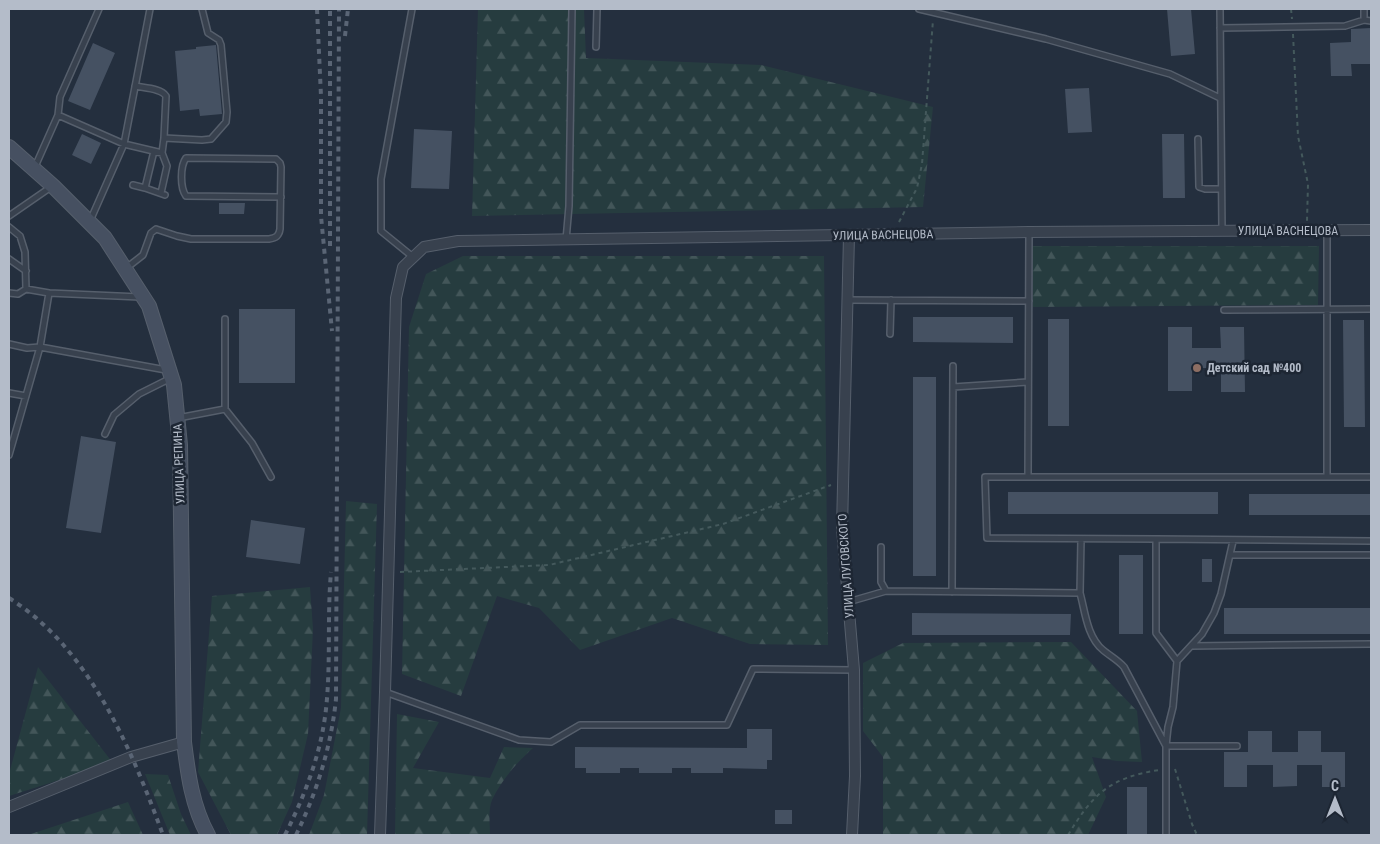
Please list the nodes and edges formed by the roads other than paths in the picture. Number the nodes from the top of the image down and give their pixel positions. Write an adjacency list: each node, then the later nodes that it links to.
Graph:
1 (98, 9): 16 (lane)
2 (150, 9): 14 (lane)
3 (202, 9): 17 (lane)
4 (412, 9): 38 (lane)
5 (572, 9): 37 (lane)
6 (597, 9): 13 (lane)
7 (918, 9): 15 (lane)
8 (1220, 9): 12 (lane)
9 (1364, 9): 10 (lane)
10 (1364, 20): 11 (lane); 12 (lane)
11 (1371, 21)
12 (1220, 28): 15 (lane)
13 (596, 47)
14 (135, 86): 17 (lane); 19 (lane)
15 (1220, 98): 27 (lane)
16 (58, 115): 19 (lane); 23 (lane)
17 (164, 138): 22 (lane)
18 (1198, 139): 27 (lane)
19 (124, 144): 21 (lane); 30 (lane)
20 (9, 147): 23 (street, УЛИЦА РЕПИНА)
21 (154, 151): 22 (lane); 26 (lane)
22 (162, 153): 26 (lane)
23 (34, 169): 25 (street, УЛИЦА РЕПИНА)
24 (133, 184): 26 (lane)
25 (54, 186): 29 (lane); 30 (street, УЛИЦА РЕПИНА)
26 (145, 188)
27 (1221, 189): 33 (lane)
28 (281, 197): 28 (lane); 40 (lane)
29 (9, 216)
30 (89, 222): 40 (street, УЛИЦА РЕПИНА)
31 (9, 227): 41 (lane)
32 (1371, 230): 34 (street, УЛИЦА ВАСНЕЦОВА)
33 (1222, 231): 34 (street, УЛИЦА ВАСНЕЦОВА); 35 (street, УЛИЦА ВАСНЕЦОВА)
34 (1327, 231): 51 (lane)
35 (1029, 232): 36 (street, УЛИЦА ВАСНЕЦОВА); 48 (lane)
36 (848, 236): 37 (street, УЛИЦА ВАСНЕЦОВА); 46 (street, УЛИЦА ЛУГОВСКОГО)
37 (566, 240): 38 (street, УЛИЦА ВАСНЕЦОВА)
38 (413, 257): 86 (street, УЛИЦА ВАСНЕЦОВА)
39 (9, 259): 41 (lane)
40 (125, 269): 45 (street, УЛИЦА РЕПИНА)
41 (26, 271): 42 (lane)
42 (26, 289): 43 (lane); 44 (lane)
43 (9, 293)
44 (49, 293): 45 (lane); 55 (lane)
45 (143, 297): 57 (street, УЛИЦА РЕПИНА)
46 (847, 300): 47 (lane); 81 (street, УЛИЦА ЛУГОВСКОГО)
47 (891, 300): 48 (lane); 53 (lane)
48 (1029, 301): 58 (lane)
49 (1371, 309): 51 (lane)
50 (1224, 310): 51 (lane)
51 (1327, 310): 69 (lane)
52 (225, 319): 62 (lane)
53 (890, 334)
54 (9, 344): 55 (lane)
55 (40, 347): 57 (lane); 61 (lane)
56 (953, 366): 59 (lane)
57 (170, 374): 63 (street, УЛИЦА РЕПИНА); 64 (lane)
58 (1028, 382): 59 (lane); 68 (lane)
59 (953, 388): 79 (lane)
60 (9, 393): 61 (lane)
61 (26, 396): 65 (lane)
62 (225, 409): 63 (lane); 67 (lane)
63 (177, 418): 87 (street, УЛИЦА РЕПИНА)
64 (105, 434)
65 (11, 438): 66 (lane)
66 (9, 455)
67 (271, 477)
68 (1028, 477): 69 (lane); 71 (lane)
69 (1327, 478): 70 (lane)
70 (1371, 478)
71 (1081, 539): 72 (lane); 80 (lane)
72 (1156, 539): 73 (lane); 84 (lane)
73 (1233, 541): 74 (lane); 76 (lane)
74 (1371, 541)
75 (881, 547): 78 (lane)
76 (1230, 555): 77 (lane); 83 (lane)
77 (1371, 555)
78 (886, 591): 79 (lane); 81 (lane)
79 (952, 592): 80 (lane)
80 (1080, 592): 88 (lane)
81 (848, 602): 85 (street, УЛИЦА ЛУГОВСКОГО)
82 (1371, 644): 83 (lane)
83 (1190, 646): 84 (lane)
84 (1177, 661): 88 (lane)
85 (854, 670): 86 (lane); 93 (street, УЛИЦА ЛУГОВСКОГО)
86 (386, 692): 92 (street)
87 (184, 742): 90 (street); 91 (street, УЛИЦА РЕПИНА)
88 (1166, 746): 89 (lane); 94 (lane)
89 (1237, 746)
90 (9, 807)
91 (208, 835)
92 (380, 835)
93 (852, 835)
94 (1166, 835)

